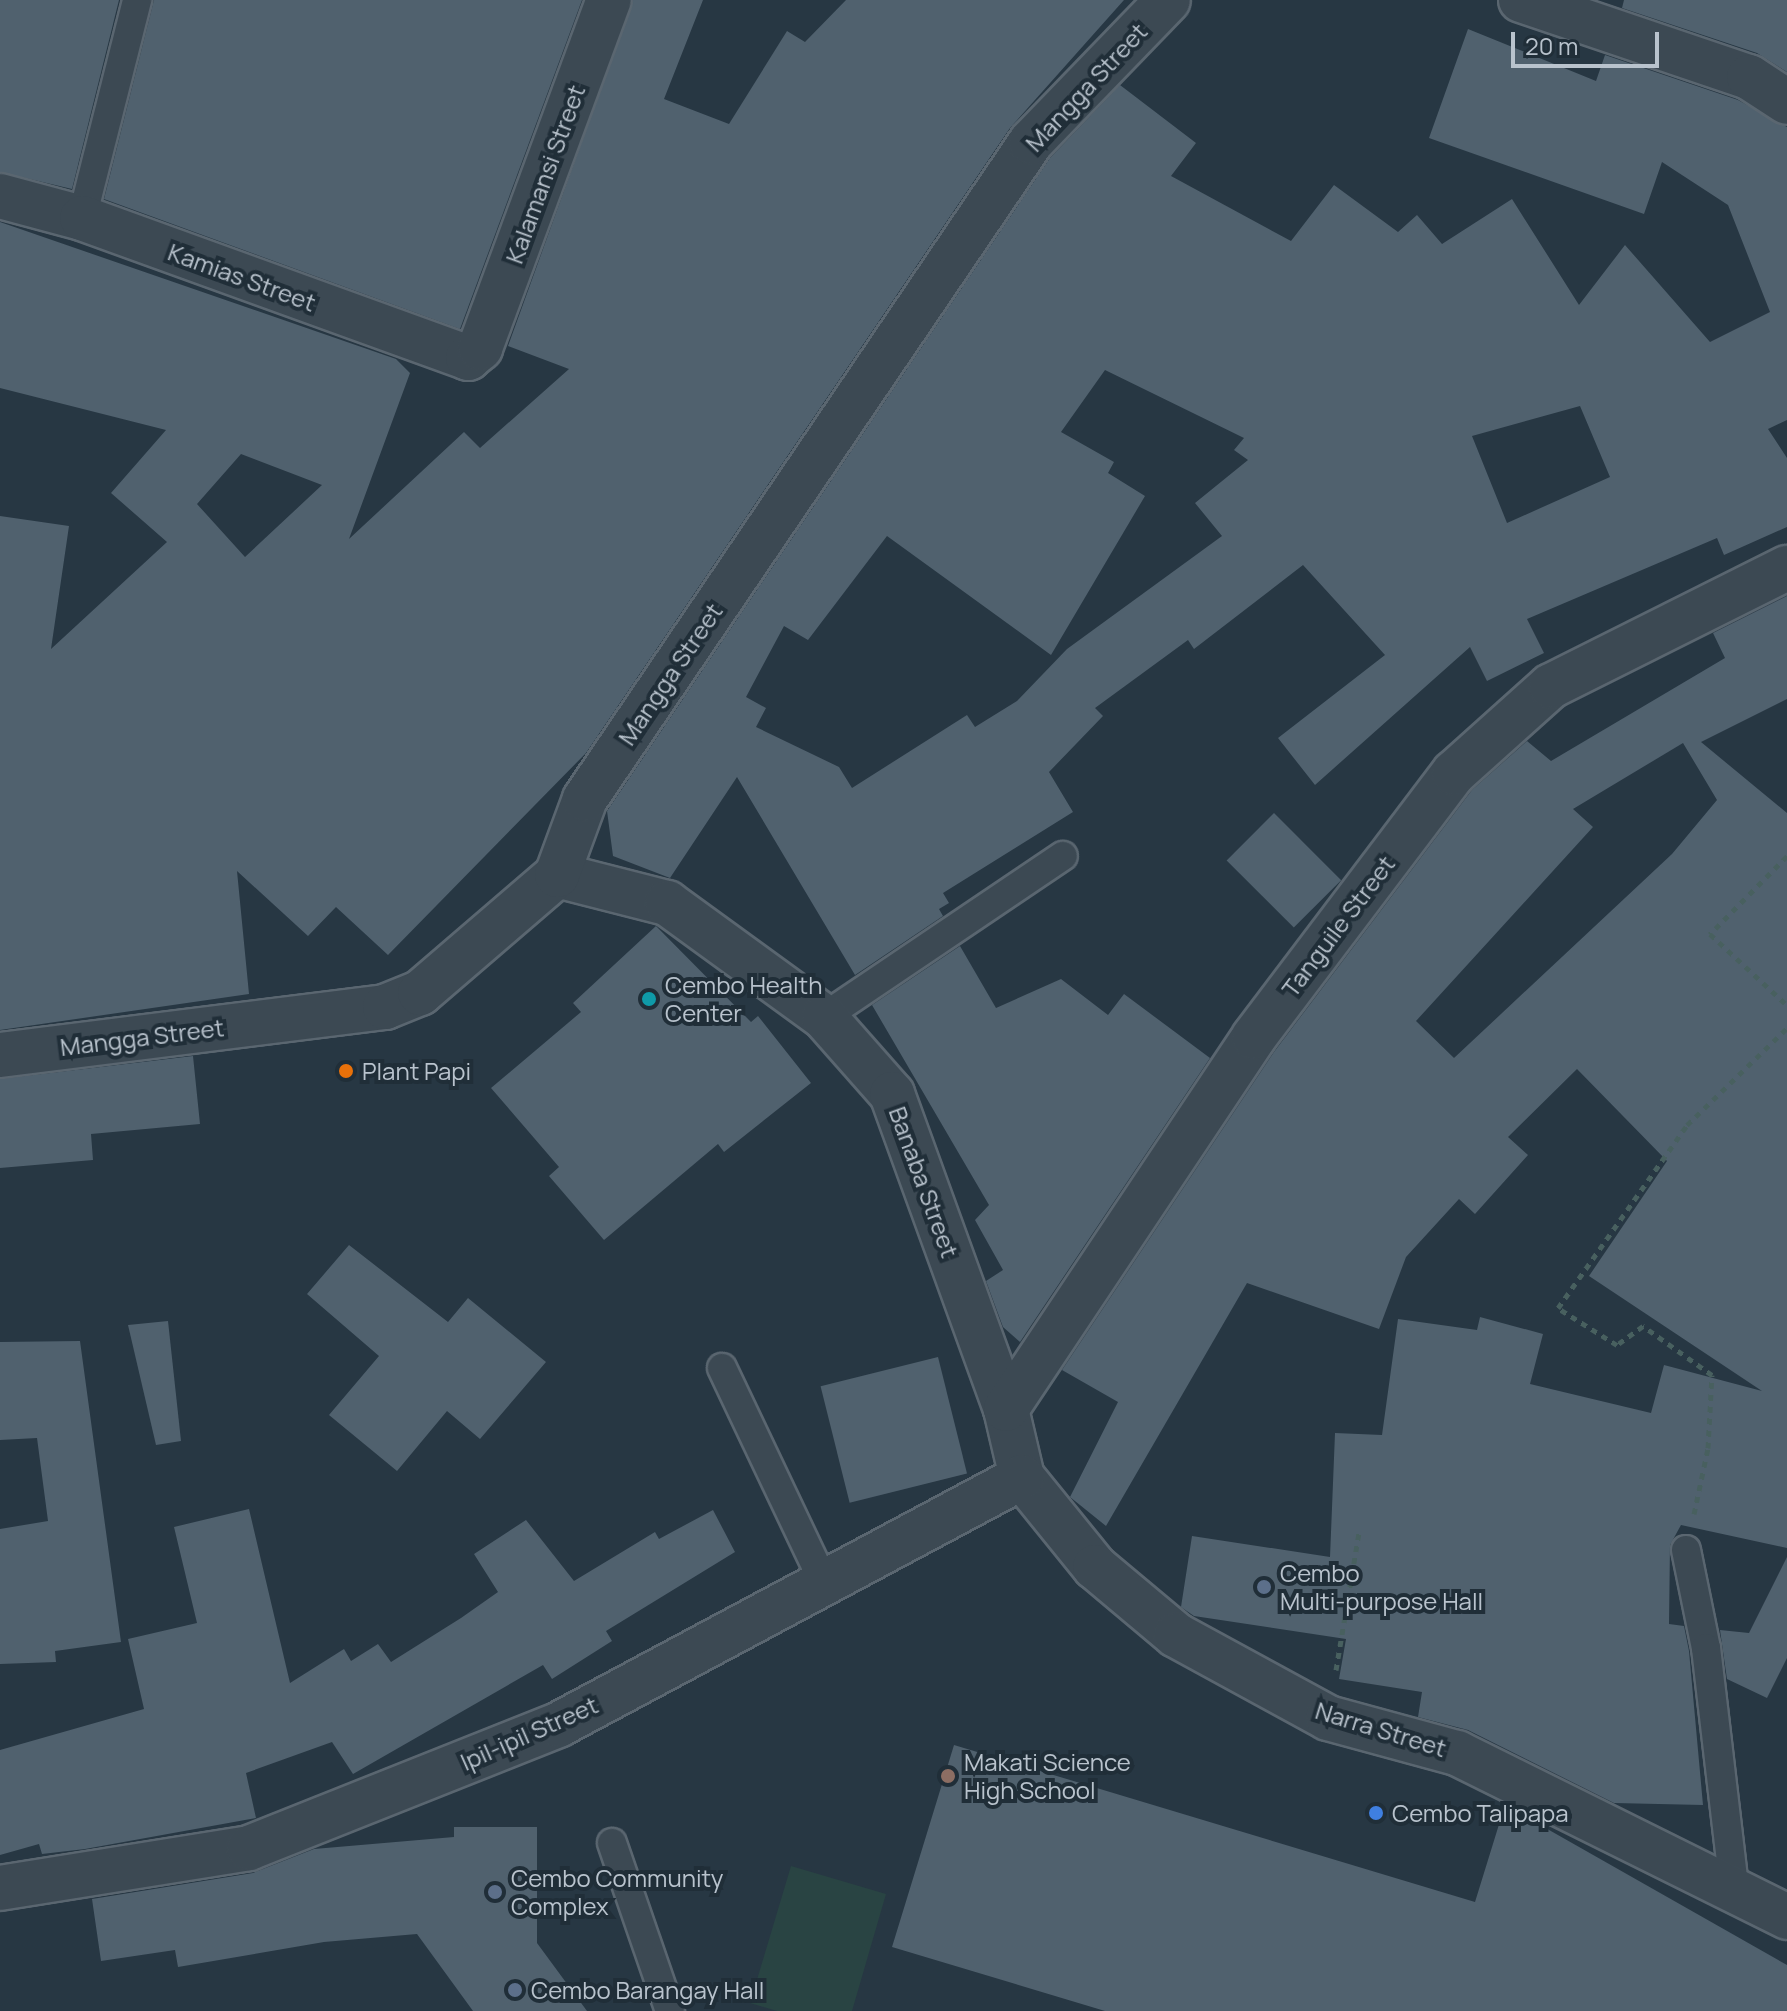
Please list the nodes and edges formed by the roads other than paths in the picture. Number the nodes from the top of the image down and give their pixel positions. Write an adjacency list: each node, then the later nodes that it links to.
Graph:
1 (137, 0): 7 (lane)
2 (609, 0): 8 (street, Kalamansi Street)
3 (1168, 0): 11 (street, Mangga Street)
4 (1521, 0): 5 (street)
5 (1787, 102)
6 (0, 196): 7 (street, Kamias Street)
7 (82, 218): 8 (street, Kamias Street)
8 (480, 348)
9 (1787, 568): 15 (street, Tanguile Street)
10 (1063, 856): 12 (lane)
11 (557, 875): 12 (street, Banaba Street); 13 (street, Mangga Street)
12 (824, 1017): 15 (street, Banaba Street)
13 (0, 1055)
14 (722, 1368): 18 (lane)
15 (1006, 1409): 16 (street, Banaba Street)
16 (1022, 1477): 18 (street, Ipil-ipil Street); 20 (street, Narra Street)
17 (1686, 1550): 20 (lane)
18 (823, 1581): 21 (street, Ipil-ipil Street)
19 (612, 1843): 23 (lane)
20 (1734, 1887): 22 (street, Narra Street)
21 (0, 1888)
22 (1787, 1917)
23 (670, 2011)

